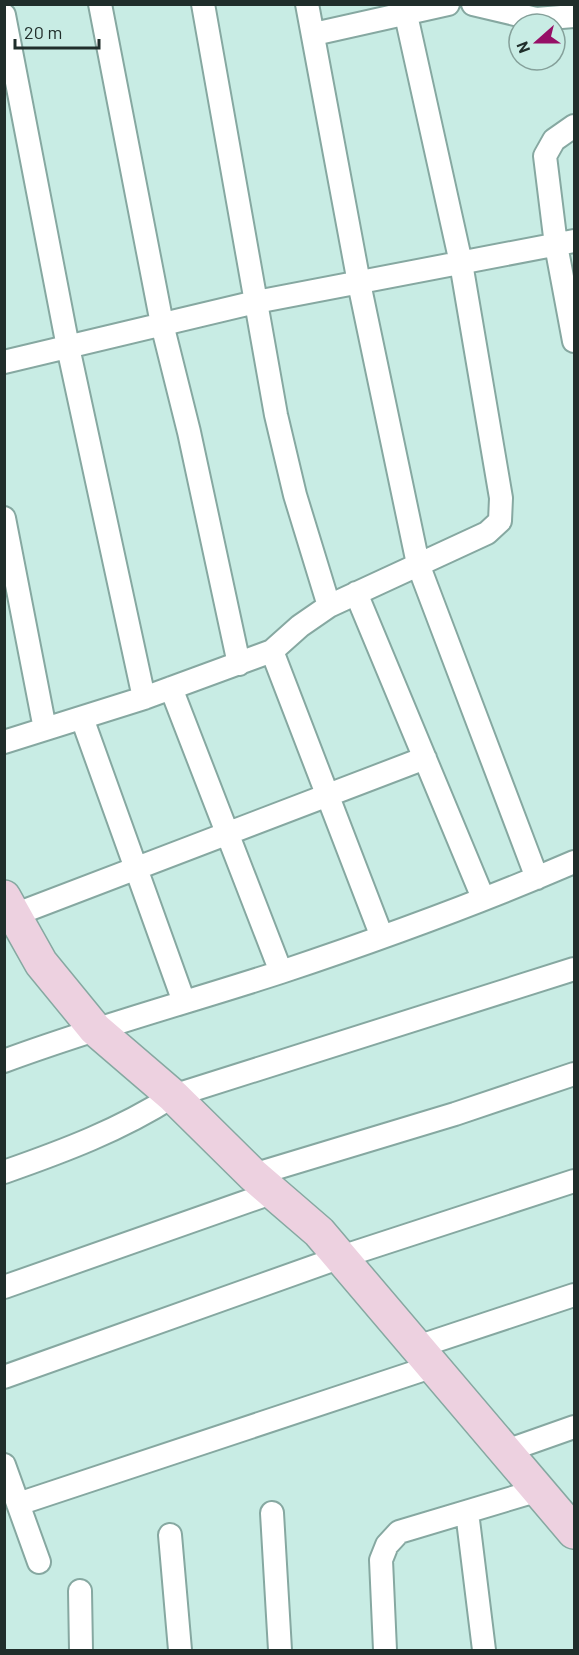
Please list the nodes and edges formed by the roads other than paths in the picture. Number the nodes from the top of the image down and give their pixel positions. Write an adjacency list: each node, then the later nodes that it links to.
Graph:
1 (100, 4): 15 (street)
2 (203, 4): 14 (street)
3 (307, 4): 9 (street)
4 (448, 4): 7 (street)
5 (473, 4): 8 (street)
6 (4, 15): 17 (street)
7 (406, 15): 9 (street); 12 (street)
8 (574, 16)
9 (314, 34): 13 (street)
10 (574, 126): 11 (street)
11 (565, 243): 12 (street); 16 (street)
12 (461, 263): 13 (street); 20 (street)
13 (359, 284): 14 (street); 20 (street)
14 (256, 302): 15 (street); 22 (street)
15 (162, 324): 17 (street); 24 (street)
16 (574, 341)
17 (68, 347): 18 (street); 26 (street)
18 (4, 362)
19 (4, 519): 28 (street)
20 (418, 564): 21 (street); 35 (street)
21 (356, 594): 22 (street); 30 (street)
22 (329, 606): 23 (street)
23 (272, 651): 24 (street); 31 (street)
24 (240, 664): 25 (street)
25 (171, 688): 26 (street); 32 (street)
26 (144, 699): 27 (street)
27 (82, 718): 28 (street); 34 (street)
28 (45, 729): 29 (street)
29 (4, 742)
30 (425, 758): 31 (street); 36 (street)
31 (327, 796): 32 (street); 38 (street)
32 (228, 832): 34 (street); 40 (street)
33 (574, 862): 35 (street)
34 (135, 868): 37 (street); 41 (street)
35 (537, 878): 36 (street)
36 (483, 898): 38 (street)
37 (9, 906): 42 (main road)
38 (382, 937): 40 (street)
39 (574, 969): 45 (street)
40 (281, 972): 41 (street)
41 (183, 1002): 42 (street)
42 (95, 1029): 43 (street); 45 (main road)
43 (4, 1061)
44 (574, 1074): 48 (street)
45 (173, 1096): 46 (street); 48 (main road)
46 (4, 1172)
47 (574, 1181): 49 (street)
48 (263, 1183): 49 (main road); 50 (street)
49 (340, 1257): 52 (main road); 53 (street)
50 (4, 1287)
51 (574, 1295): 52 (street)
52 (425, 1357): 55 (main road); 58 (street)
53 (4, 1377)
54 (574, 1427): 55 (street)
55 (506, 1451): 57 (main road)
56 (4, 1465): 58 (street)
57 (538, 1490): 59 (street); 61 (main road)
58 (18, 1504): 63 (street)
59 (467, 1512): 68 (street); 69 (street)
60 (272, 1513): 67 (street)
61 (574, 1532)
62 (170, 1535): 66 (street)
63 (39, 1562)
64 (80, 1591): 65 (street)
65 (81, 1650)
66 (180, 1650)
67 (280, 1650)
68 (385, 1650)
69 (484, 1650)

